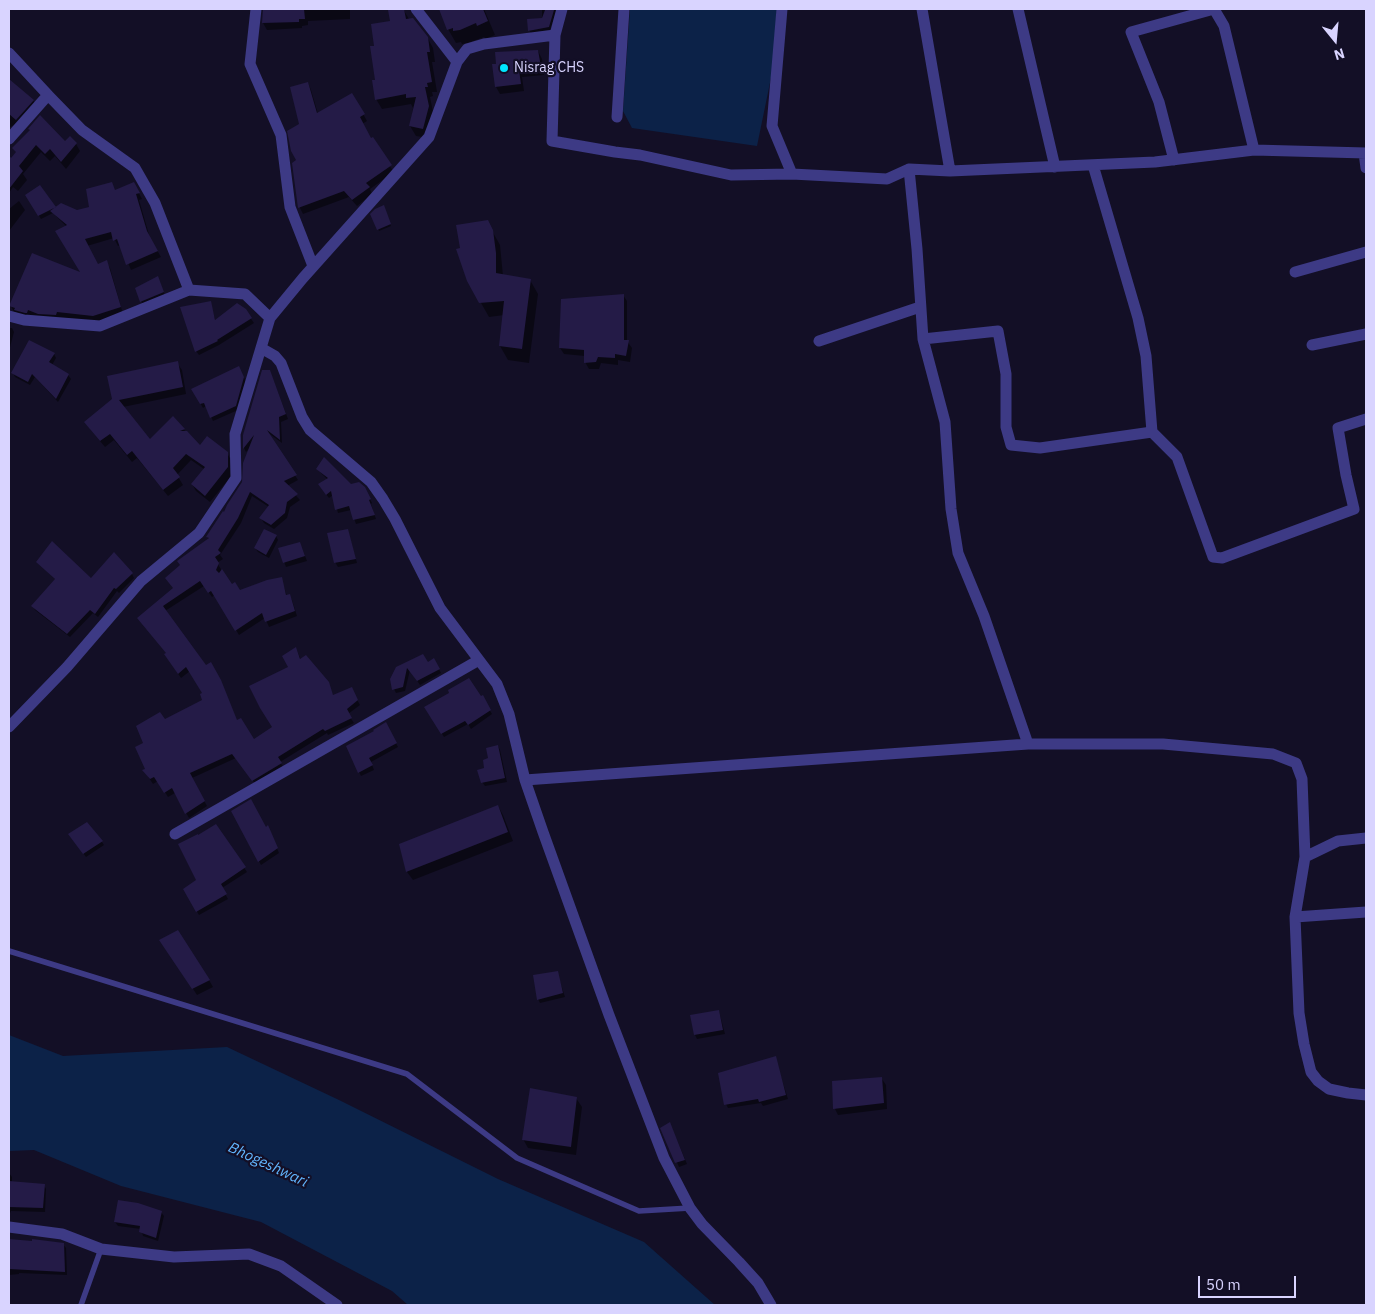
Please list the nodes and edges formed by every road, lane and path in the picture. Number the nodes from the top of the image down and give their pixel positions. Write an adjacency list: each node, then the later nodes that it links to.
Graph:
1 (256, 9): 25 (street)
2 (416, 9): 11 (street)
3 (562, 9): 9 (street)
4 (624, 9): 13 (street)
5 (782, 9): 23 (street)
6 (922, 9): 22 (street)
7 (1018, 9): 19 (street)
8 (1214, 9): 15 (street); 17 (street)
9 (555, 35): 11 (street); 23 (street)
10 (9, 52): 12 (street)
11 (457, 62): 25 (street)
12 (48, 96): 14 (street); 27 (street)
13 (617, 117)
14 (9, 139)
15 (1254, 150): 16 (street); 17 (street)
16 (1365, 153): 20 (street)
17 (1174, 160): 18 (street)
18 (1093, 165): 19 (street); 37 (street)
19 (1055, 167): 22 (street)
20 (1366, 168)
21 (909, 169): 22 (street); 23 (street); 28 (street)
22 (950, 171)
23 (792, 174)
24 (1366, 252): 26 (street)
25 (313, 266): 30 (street)
26 (1295, 272)
27 (189, 290): 29 (street); 30 (street)
28 (920, 307): 32 (street); 33 (street)
29 (9, 316)
30 (270, 318): 35 (street)
31 (1366, 334): 34 (street)
32 (923, 339): 37 (street); 40 (street)
33 (819, 341)
34 (1312, 345)
35 (261, 348): 38 (street); 39 (street)
36 (1366, 419): 37 (street)
37 (1152, 432)
38 (479, 660): 41 (street); 42 (street)
39 (9, 727)
40 (1028, 744): 41 (street); 44 (street)
41 (525, 780): 49 (street)
42 (175, 834)
43 (1366, 838): 44 (street)
44 (1305, 857): 46 (street)
45 (1366, 912): 46 (street)
46 (1295, 917): 48 (street)
47 (9, 951): 49 (lane)
48 (1366, 1095)
49 (690, 1208): 54 (street)
50 (9, 1227): 51 (street)
51 (101, 1249): 52 (lane); 53 (street)
52 (81, 1305)
53 (337, 1305)
54 (771, 1305)

